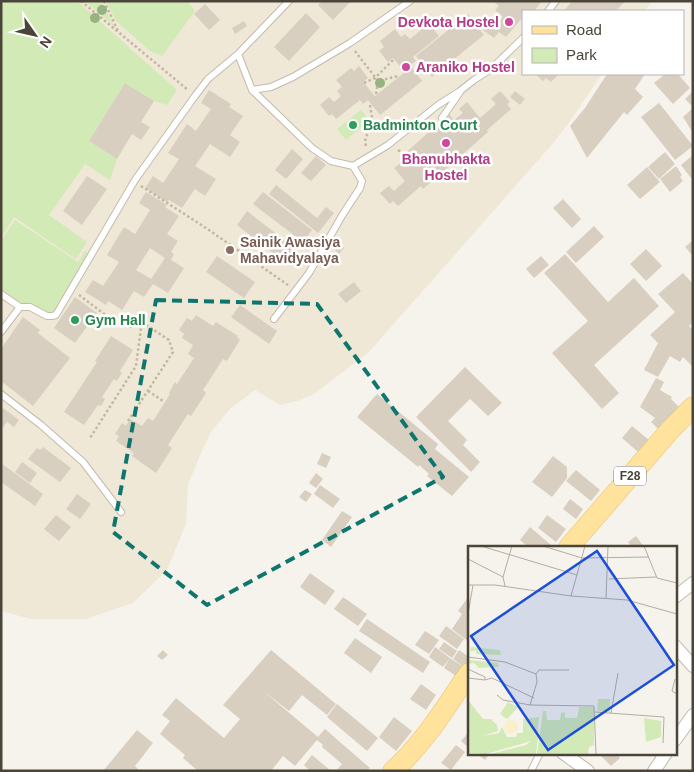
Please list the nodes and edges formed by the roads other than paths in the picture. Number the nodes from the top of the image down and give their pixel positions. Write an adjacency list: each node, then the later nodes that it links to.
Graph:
1 (290, 1): 4 (lane)
2 (410, 1): 5 (lane)
3 (522, 39): 6 (lane)
4 (238, 54): 5 (lane); 10 (lane)
5 (252, 90): 8 (lane)
6 (460, 91): 7 (lane); 8 (lane)
7 (442, 118)
8 (353, 166): 11 (lane)
9 (1, 294): 10 (lane)
10 (20, 307): 12 (lane)
11 (274, 319)
12 (1, 332)
13 (1, 394): 15 (lane)
14 (693, 407): 16 (main road, F28)
15 (121, 512)
16 (579, 543)
17 (693, 583): 18 (street)
18 (676, 596)
19 (676, 647): 20 (street)
20 (693, 666)
21 (468, 675): 27 (main road)
22 (693, 715): 23 (street)
23 (676, 739)
24 (540, 754): 28 (lane)
25 (564, 754): 29 (street)
26 (665, 754): 30 (street)
27 (393, 771)
28 (531, 771)
29 (588, 771)
30 (654, 771)

